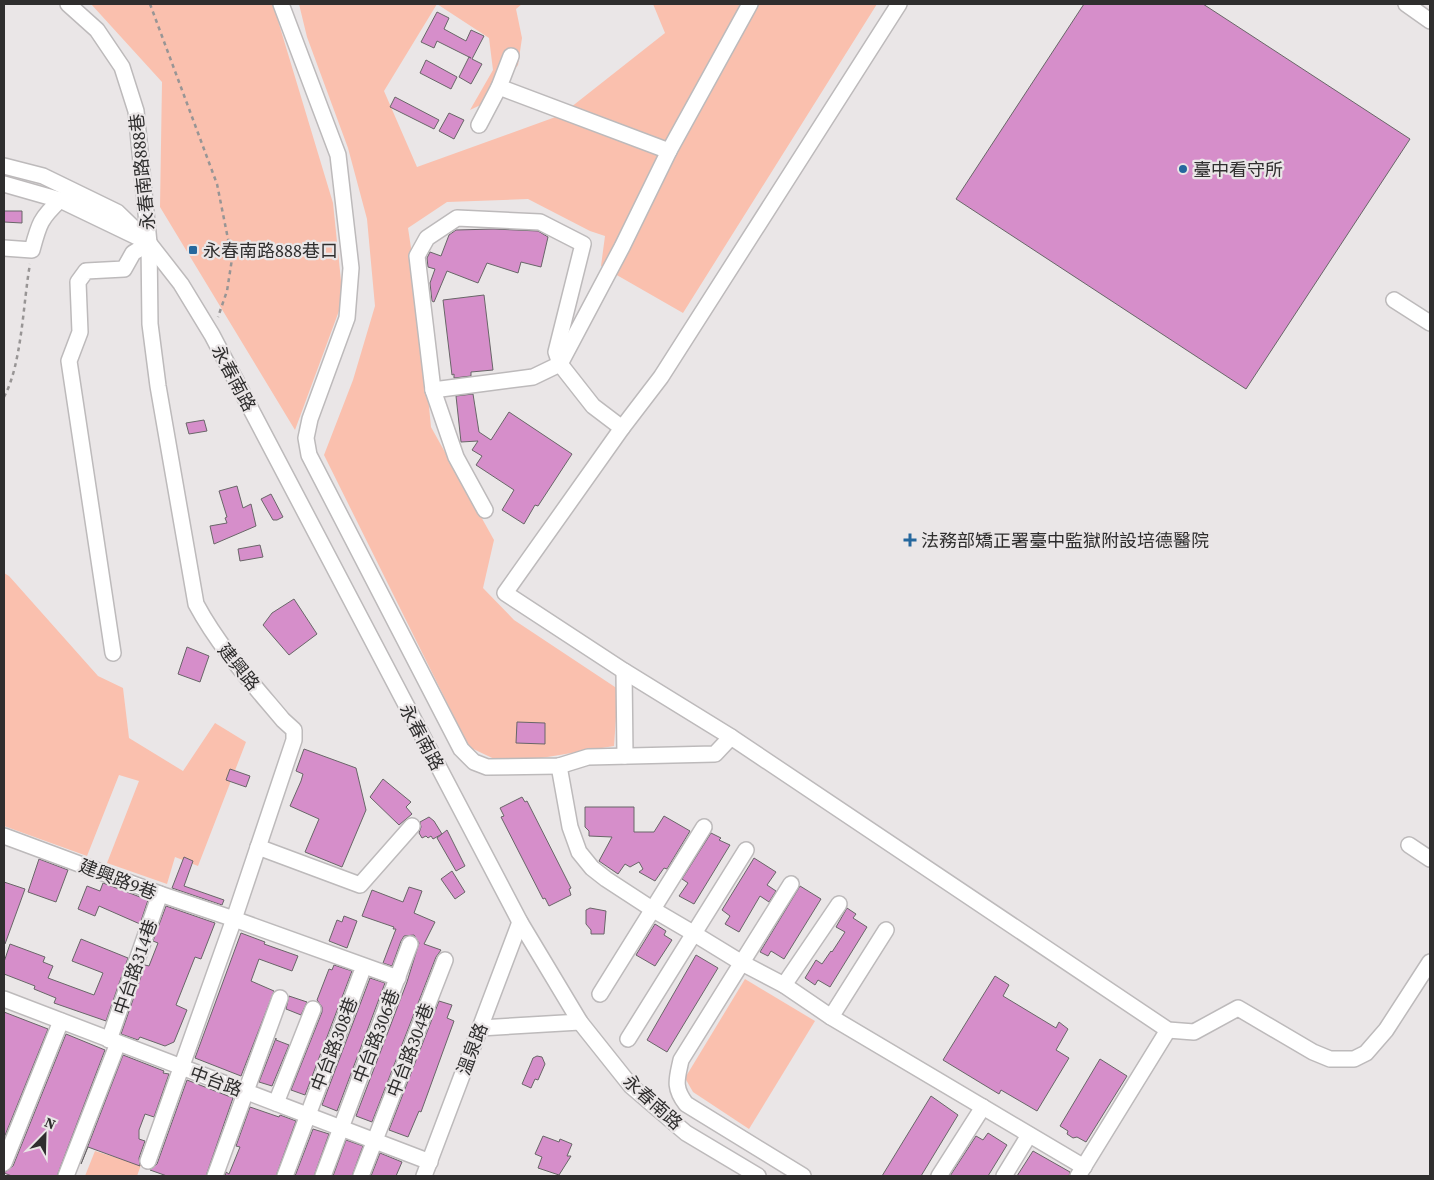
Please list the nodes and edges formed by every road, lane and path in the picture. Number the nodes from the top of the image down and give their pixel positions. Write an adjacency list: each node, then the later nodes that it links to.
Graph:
1 (68, 4): 15 (street, 永春南路888巷)
2 (150, 4): 20 (path)
3 (281, 4): 30 (street)
4 (750, 4): 11 (street)
5 (899, 4): 24 (street)
6 (1406, 4): 7 (street)
7 (1430, 20)
8 (511, 56): 9 (street)
9 (499, 87): 10 (street); 11 (street)
10 (479, 125)
11 (669, 151): 21 (street)
12 (4, 166): 15 (street, 永春南路)
13 (4, 184): 14 (street, 永春南路)
14 (60, 200): 15 (street, 永春南路); 17 (street)
15 (149, 243): 20 (street, 永春南路); 26 (street); 35 (street, 建興路)
16 (4, 248): 17 (street)
17 (32, 250): 23 (path)
18 (1394, 300): 19 (street)
19 (1430, 323)
20 (212, 335): 43 (street, 永春南路)
21 (560, 364): 22 (street); 22 (street); 24 (street)
22 (434, 390): 25 (street)
23 (4, 397)
24 (622, 428): 27 (street)
25 (485, 510)
26 (113, 653)
27 (624, 671): 28 (street); 29 (street)
28 (731, 737): 29 (street); 61 (street)
29 (625, 756): 30 (street)
30 (559, 766): 41 (street)
31 (412, 826): 35 (street)
32 (704, 826): 41 (street)
33 (4, 836): 39 (street, 建興路9巷)
34 (1409, 845): 37 (street)
35 (258, 847): 42 (street, 建興路)
36 (746, 850): 45 (street)
37 (1430, 859)
38 (791, 884): 49 (street)
39 (160, 894): 42 (street, 建興路9巷); 63 (street, 中台路314巷)
40 (839, 904): 52 (street)
41 (652, 909): 45 (street); 53 (street)
42 (234, 919): 51 (street, 建興路9巷); 64 (street, 建興路)
43 (520, 922): 59 (street, 永春南路); 60 (street, 溫泉路)
44 (886, 930): 57 (street)
45 (693, 932): 49 (street); 62 (street)
46 (410, 944): 51 (street, 中台路306巷)
47 (445, 960): 71 (street, 中台路304巷)
48 (1430, 962): 61 (street)
49 (742, 963): 52 (street); 83 (street)
50 (361, 974): 68 (street, 中台路308巷)
51 (398, 978): 69 (street, 中台路306巷)
52 (784, 984): 57 (street)
53 (600, 994)
54 (280, 998): 65 (street)
55 (4, 999): 58 (street, 中台路)
56 (313, 1009): 66 (street)
57 (831, 1017): 67 (street)
58 (61, 1021): 63 (street, 中台路); 74 (street)
59 (580, 1022): 60 (street); 82 (street, 永春南路)
60 (480, 1028): 73 (street, 溫泉路)
61 (1168, 1030): 75 (street)
62 (628, 1040)
63 (114, 1041): 64 (street, 中台路); 76 (street, 中台路314巷)
64 (181, 1068): 65 (street, 中台路); 72 (street, 建興路)
65 (245, 1091): 66 (street, 中台路); 77 (street)
66 (276, 1103): 68 (street, 中台路)
67 (983, 1107): 70 (street); 84 (street)
68 (307, 1115): 69 (street, 中台路); 78 (street, 中台路308巷)
69 (341, 1128): 71 (street, 中台路); 79 (street, 中台路306巷)
70 (1030, 1135): 75 (street); 85 (street)
71 (375, 1141): 73 (street, 中台路); 80 (street, 中台路304巷)
72 (148, 1161)
73 (430, 1162): 81 (street, 溫泉路)
74 (4, 1163)
75 (1081, 1172)
76 (66, 1176)
77 (215, 1176)
78 (285, 1176)
79 (323, 1176)
80 (361, 1176)
81 (424, 1176)
82 (758, 1176)
83 (803, 1176)
84 (939, 1176)
85 (1004, 1176)

